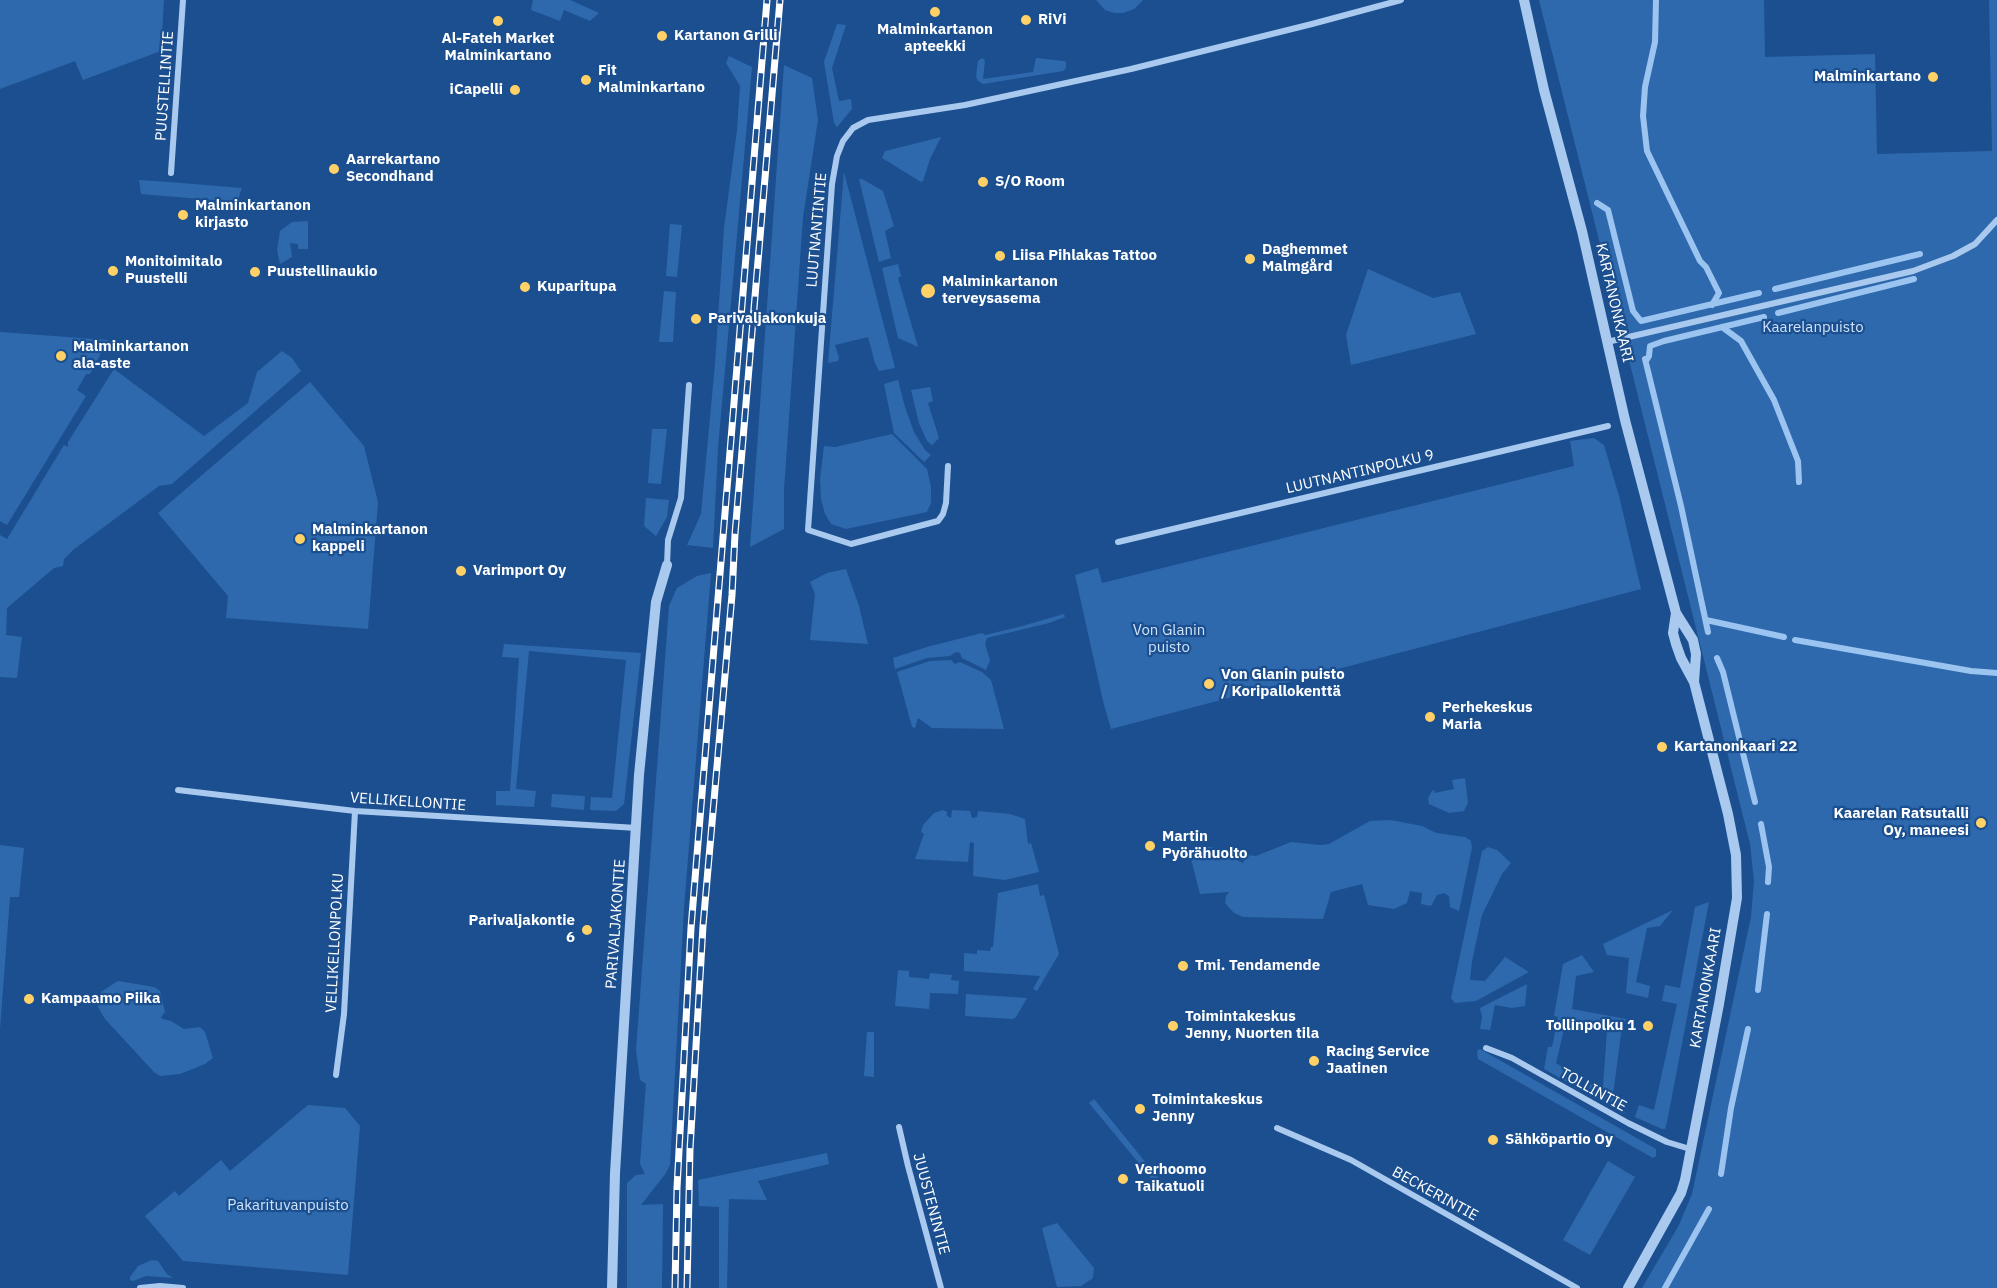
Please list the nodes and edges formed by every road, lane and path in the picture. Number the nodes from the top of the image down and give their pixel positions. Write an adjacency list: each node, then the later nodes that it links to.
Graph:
1 (183, 0): 4 (street, PUUSTELLINTIE)
2 (1401, 0): 9 (street, LUUTNANTINTIE)
3 (1524, 0): 6 (street, KARTANONKAARI)
4 (171, 173)
5 (1997, 220): 6 (street)
6 (1607, 342): 12 (street, KARTANONKAARI)
7 (689, 385): 11 (street)
8 (1608, 426): 10 (street, LUUTNANTINPOLKU 9)
9 (948, 466)
10 (1118, 542)
11 (667, 564): 16 (street, PARIVALJAKONTIE)
12 (1676, 613): 13 (street, KARTANONKAARI); 13 (street, KARTANONKAARI)
13 (1694, 682): 21 (street, KARTANONKAARI)
14 (178, 790): 15 (street, VELLIKELLONTIE)
15 (355, 811): 16 (street, VELLIKELLONTIE); 18 (street, VELLIKELLONPOLKU)
16 (636, 828): 24 (street, PARIVALJAKONTIE)
17 (1486, 1048): 21 (street, TOLLINTIE)
18 (336, 1075)
19 (899, 1126): 25 (street, JUUSTENINTIE)
20 (1277, 1128): 26 (street, BECKERINTIE)
21 (1690, 1149): 27 (street, KARTANONKAARI)
22 (140, 1288): 23 (street)
23 (183, 1288)
24 (612, 1288)
25 (941, 1288)
26 (1577, 1288)
27 (1628, 1288)

